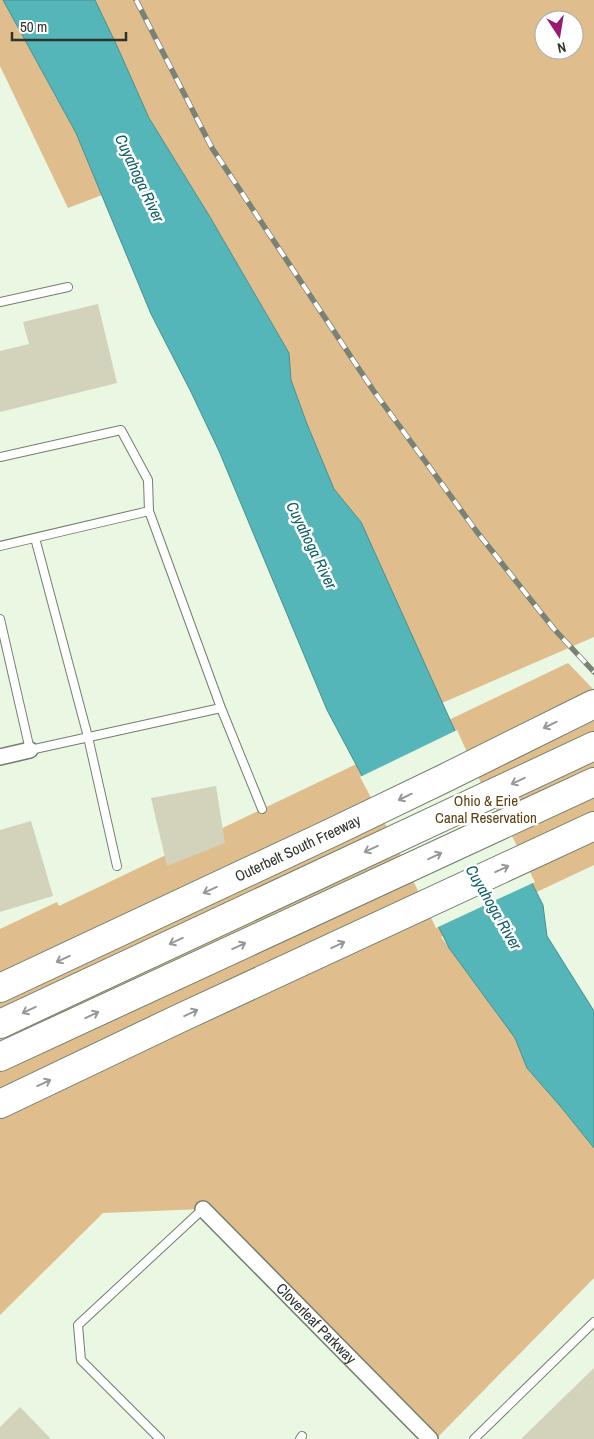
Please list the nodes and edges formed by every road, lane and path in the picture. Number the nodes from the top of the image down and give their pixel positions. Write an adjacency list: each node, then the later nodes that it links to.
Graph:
1 (68, 286): 2 (lane)
2 (0, 302)
3 (0, 457): 4 (lane)
4 (149, 511): 5 (lane); 9 (lane)
5 (35, 538): 6 (lane); 10 (lane)
6 (0, 546)
7 (0, 619): 12 (lane)
8 (594, 704): 18 (highway, Outerbelt South Freeway, one-way to 18)
9 (221, 708): 10 (lane); 15 (lane)
10 (88, 738): 12 (lane); 17 (lane)
11 (594, 746): 19 (highway, one-way to 19)
12 (30, 750): 13 (street)
13 (0, 757)
14 (594, 782): 20 (highway, one-way to 14)
15 (262, 809)
16 (594, 826): 21 (highway, one-way to 16)
17 (116, 866)
18 (0, 988)
19 (0, 1024)
20 (0, 1057)
21 (0, 1104)
22 (203, 1209): 24 (street, Cloverleaf Parkway); 25 (lane)
23 (594, 1322): 26 (lane)
24 (421, 1436)
25 (160, 1439)
26 (474, 1439)

